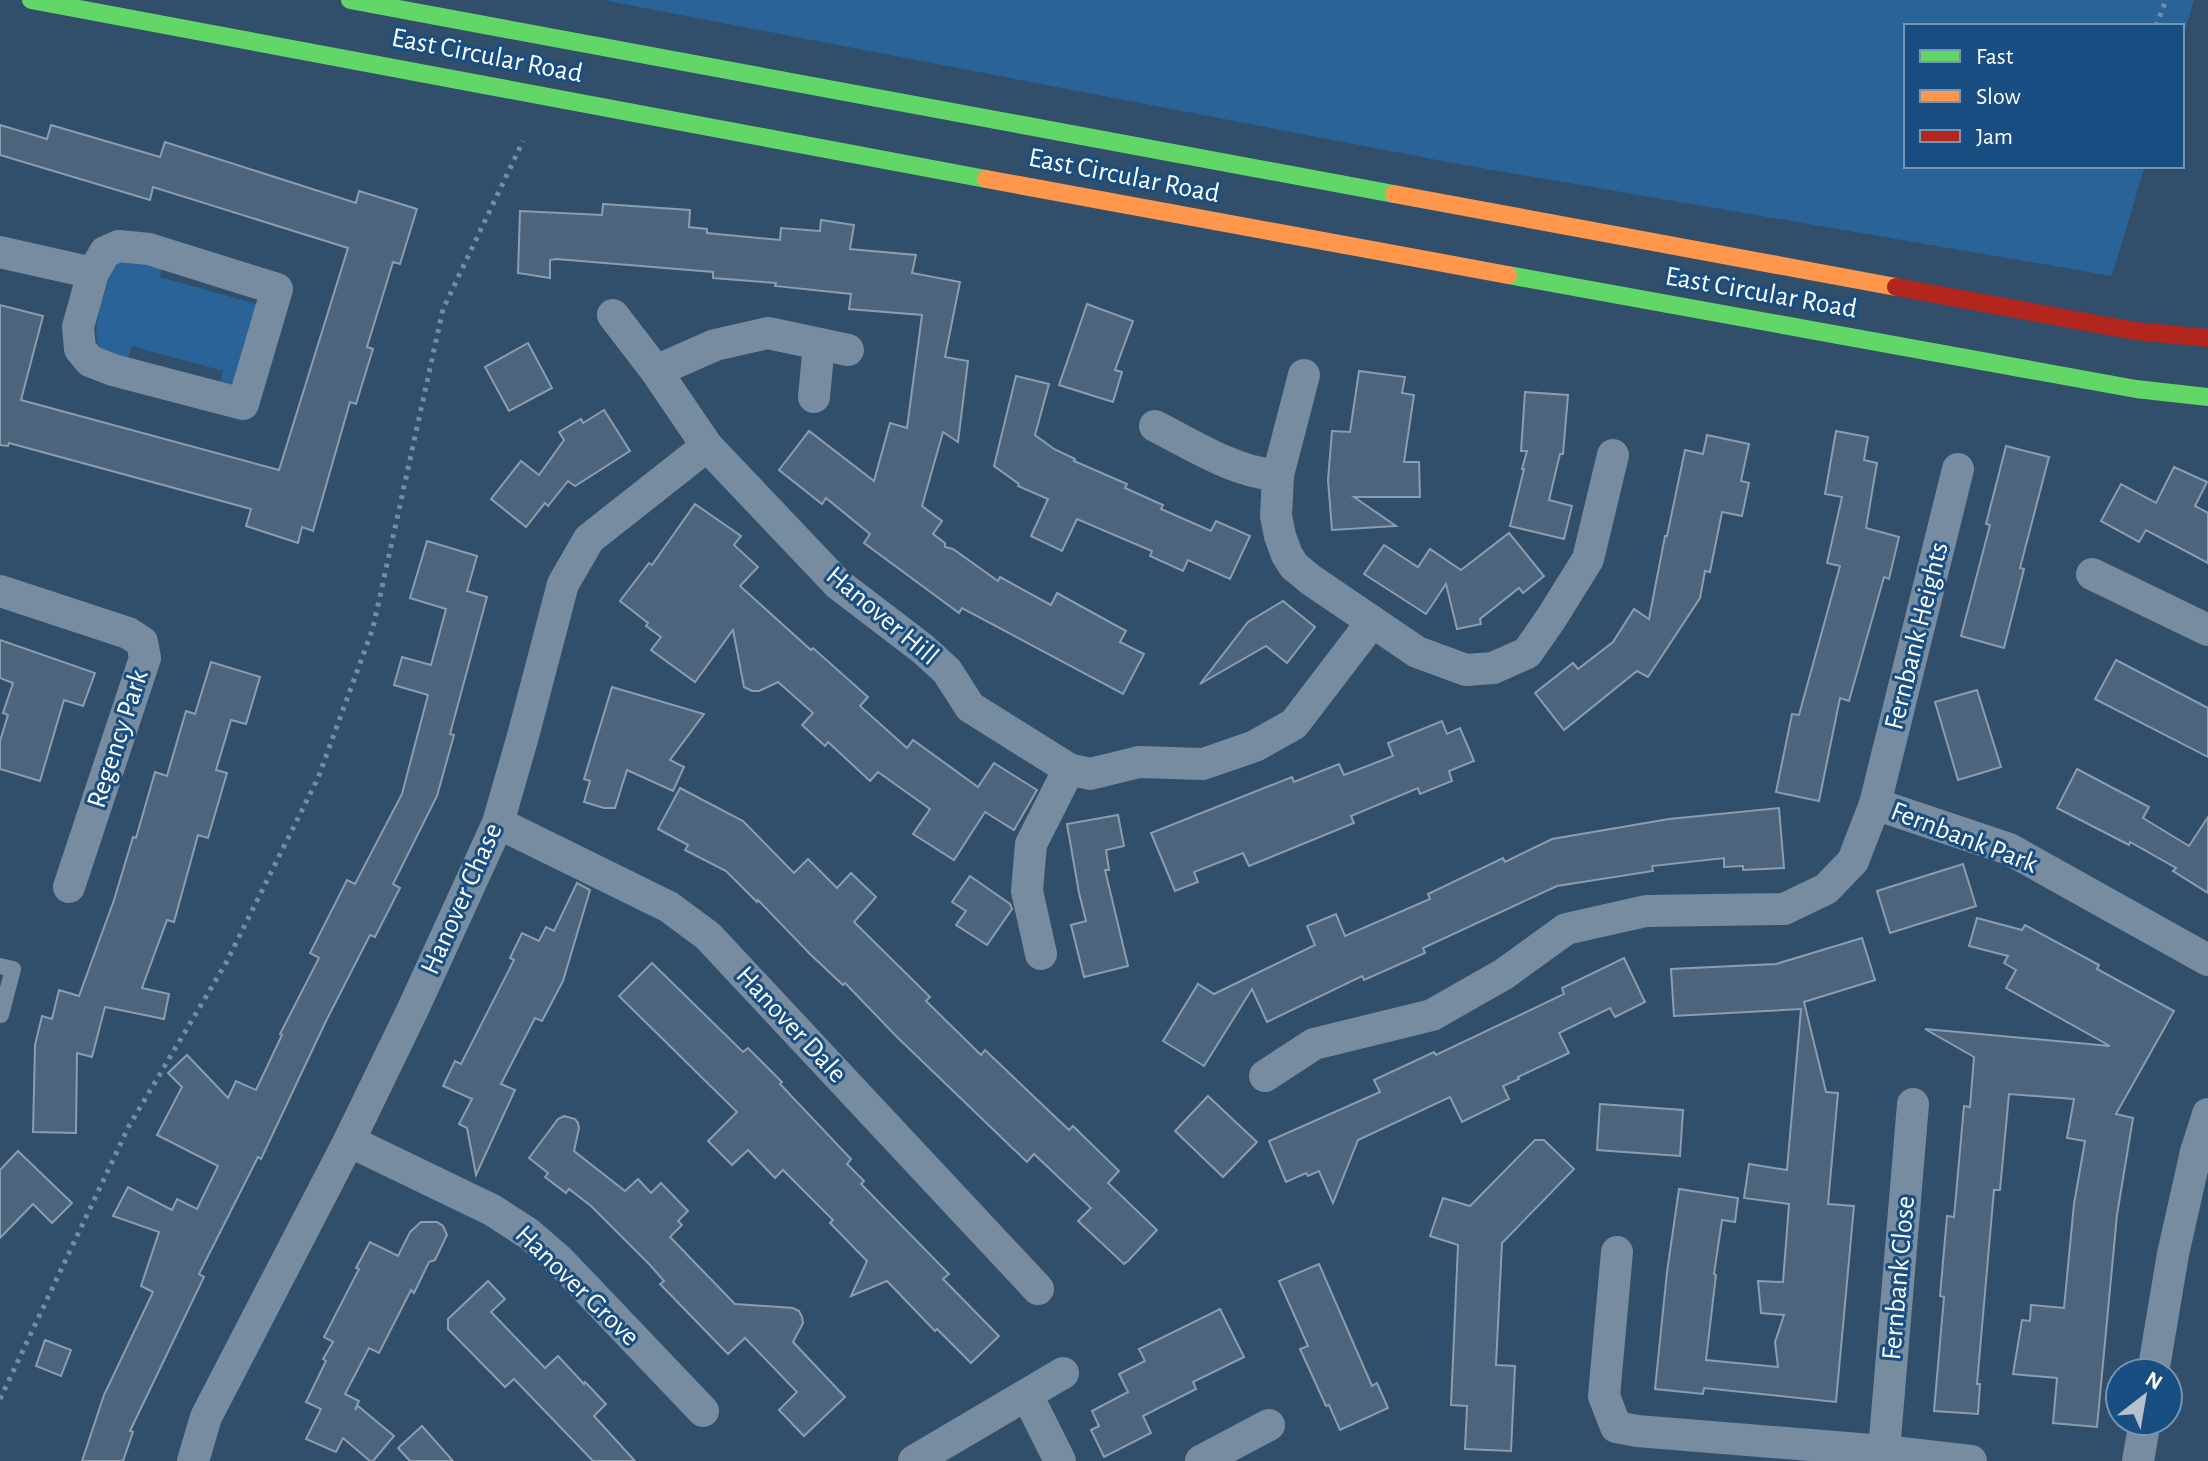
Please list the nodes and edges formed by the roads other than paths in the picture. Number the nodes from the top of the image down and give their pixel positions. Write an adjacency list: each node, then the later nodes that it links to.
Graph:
1 (31, 0): 10 (highway, East Circular Road)
2 (350, 0): 6 (highway, East Circular Road)
3 (0, 252): 4 (street)
4 (93, 273): 4 (street)
5 (613, 315): 7 (street)
6 (2208, 338)
7 (656, 371): 9 (street); 12 (street)
8 (1304, 375): 15 (street)
9 (814, 397)
10 (2208, 397)
11 (1155, 426): 15 (street)
12 (707, 446): 20 (street, Hanover Hill); 22 (street, Hanover Chase)
13 (1613, 455): 18 (street)
14 (1958, 469): 21 (street, Fernbank Heights)
15 (1278, 475): 18 (street)
16 (2092, 574): 19 (street)
17 (0, 591): 23 (street, Regency Park)
18 (1372, 622): 20 (street)
19 (2208, 630)
20 (1069, 769): 24 (street)
21 (1875, 804): 25 (street, Fernbank Park); 28 (street, Fernbank Park)
22 (498, 823): 31 (street, Hanover Chase); 34 (street, Hanover Dale)
23 (69, 887)
24 (1041, 954)
25 (2208, 960)
26 (0, 966): 27 (lane)
27 (1, 1015)
28 (1265, 1076)
29 (1913, 1104): 41 (street, Fernbank Close)
30 (2208, 1114): 32 (street)
31 (349, 1141): 38 (street, Hanover Grove); 42 (street, Hanover Chase)
32 (2202, 1153): 35 (street)
33 (1617, 1252): 41 (street)
34 (1038, 1289)
35 (2156, 1357)
36 (1063, 1373): 37 (street)
37 (1027, 1395): 43 (street); 44 (street)
38 (703, 1411)
39 (1269, 1425): 45 (street)
40 (2142, 1437): 47 (street)
41 (1884, 1451): 46 (street)
42 (193, 1461)
43 (914, 1461)
44 (1060, 1461)
45 (1201, 1461)
46 (1971, 1461)
47 (2138, 1461)

